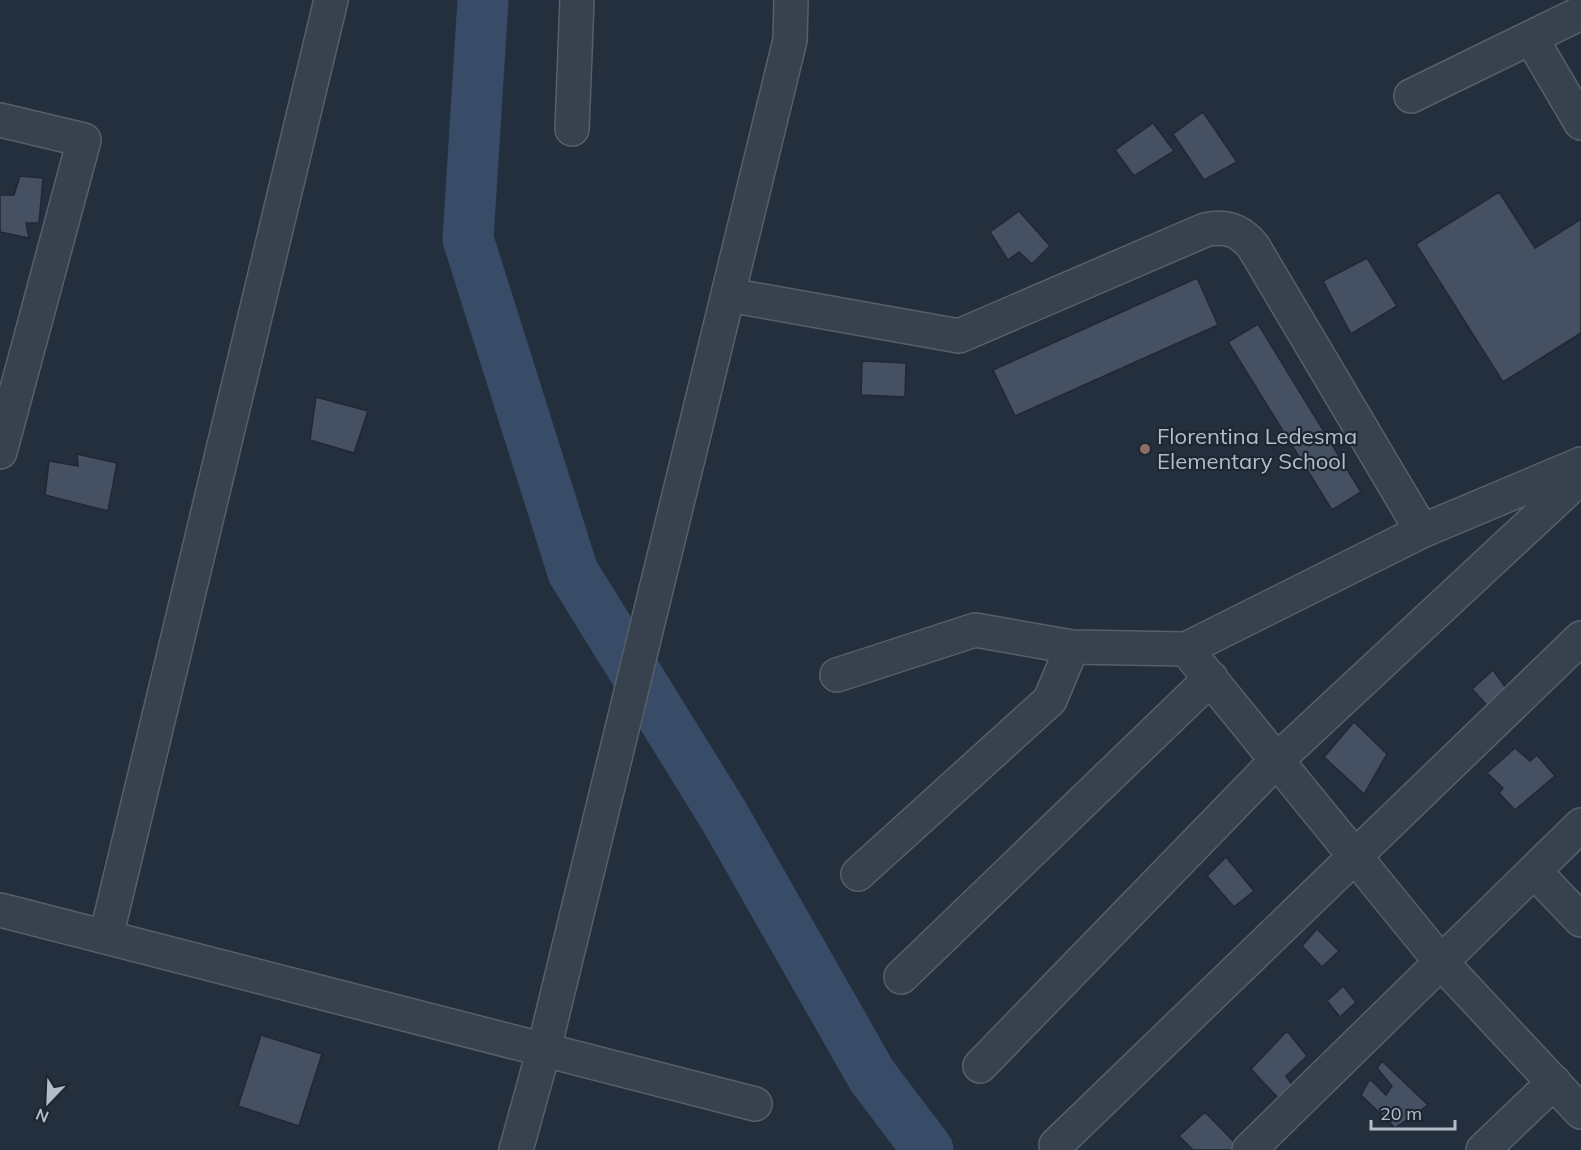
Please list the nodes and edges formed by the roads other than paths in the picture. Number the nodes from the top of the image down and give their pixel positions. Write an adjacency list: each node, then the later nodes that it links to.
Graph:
1 (331, 0): 27 (street)
2 (577, 0): 9 (street)
3 (791, 0): 10 (street)
4 (1581, 13): 5 (street)
5 (1531, 38): 6 (street); 8 (street)
6 (1411, 96)
7 (0, 120): 11 (street)
8 (1581, 123)
9 (573, 129)
10 (729, 295): 14 (street); 30 (street)
11 (0, 452)
12 (1581, 464): 14 (street)
13 (1581, 477): 20 (street)
14 (1422, 531): 17 (street)
15 (1581, 638): 22 (street)
16 (1072, 647): 17 (street); 18 (street); 24 (street)
17 (1186, 649): 19 (street)
18 (837, 675)
19 (1211, 678): 20 (street); 29 (street)
20 (1276, 760): 22 (street); 31 (street)
21 (1581, 825): 23 (street)
22 (1354, 855): 28 (street); 35 (street)
23 (1534, 871): 26 (street); 28 (street)
24 (858, 874)
25 (0, 910): 27 (street)
26 (1581, 920)
27 (106, 937): 30 (street)
28 (1441, 962): 32 (street); 37 (street)
29 (901, 977)
30 (544, 1049): 33 (street); 36 (street)
31 (980, 1065)
32 (1554, 1082): 34 (street); 38 (street)
33 (755, 1104)
34 (1581, 1112)
35 (1056, 1146)
36 (516, 1150)
37 (1249, 1150)
38 (1483, 1150)

